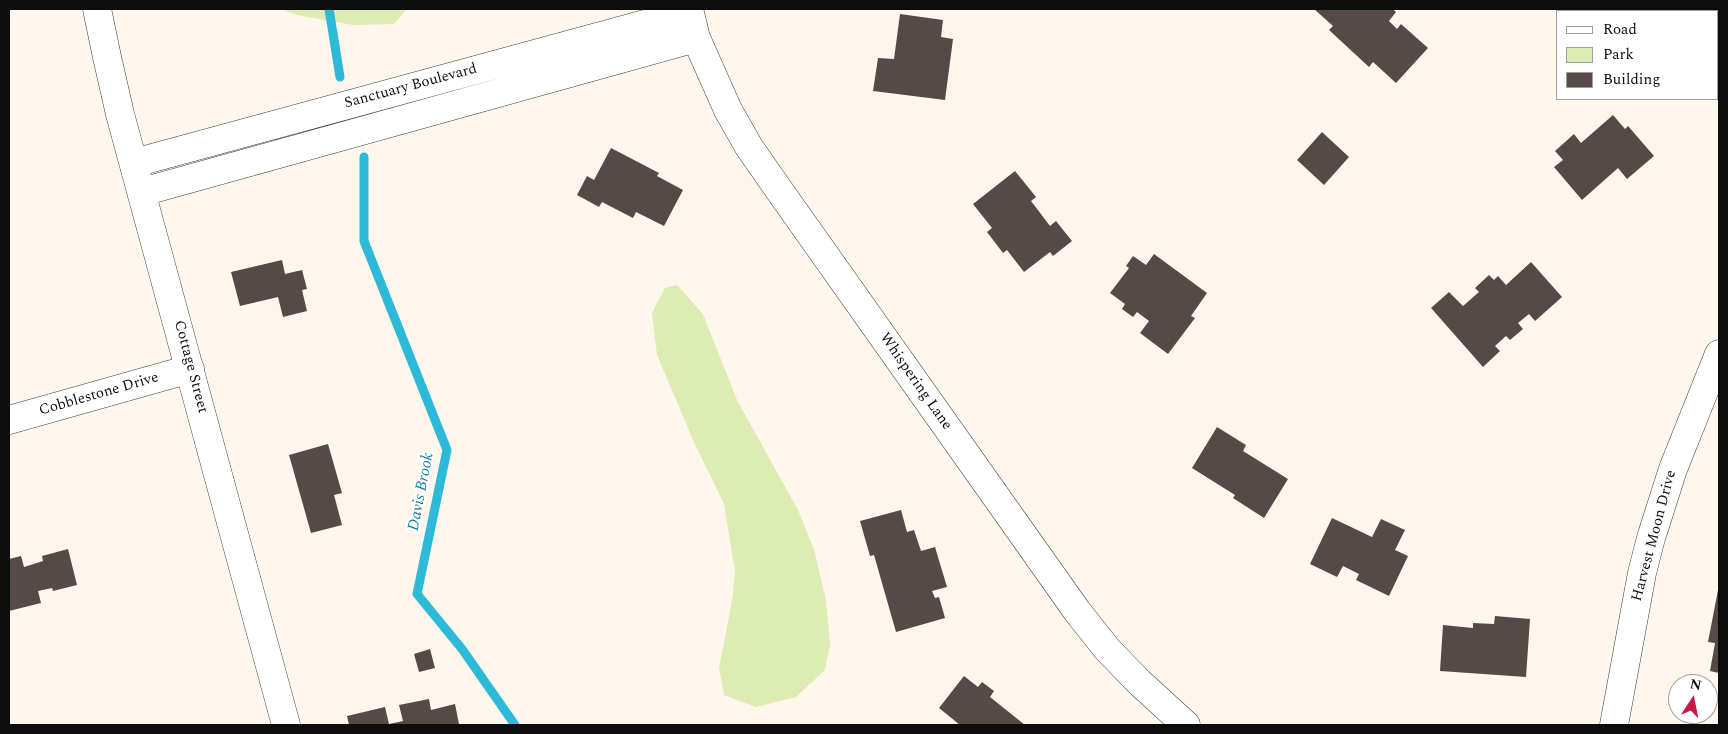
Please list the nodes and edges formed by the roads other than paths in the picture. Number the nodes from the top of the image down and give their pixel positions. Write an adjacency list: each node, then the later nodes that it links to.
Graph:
1 (97, 9): 4 (street, Cottage Street)
2 (689, 10): 3 (street, Whispering Lane); 4 (street, Sanctuary Boulevard)
3 (696, 38): 5 (street, Sanctuary Boulevard); 10 (street, Whispering Lane)
4 (134, 163): 5 (street, Cottage Street)
5 (142, 192): 7 (street, Cottage Street)
6 (1719, 354): 11 (street, Harvest Moon Drive)
7 (190, 369): 8 (street, Cobblestone Drive); 9 (street, Cottage Street)
8 (9, 420)
9 (286, 725)
10 (1186, 725)
11 (1614, 725)

